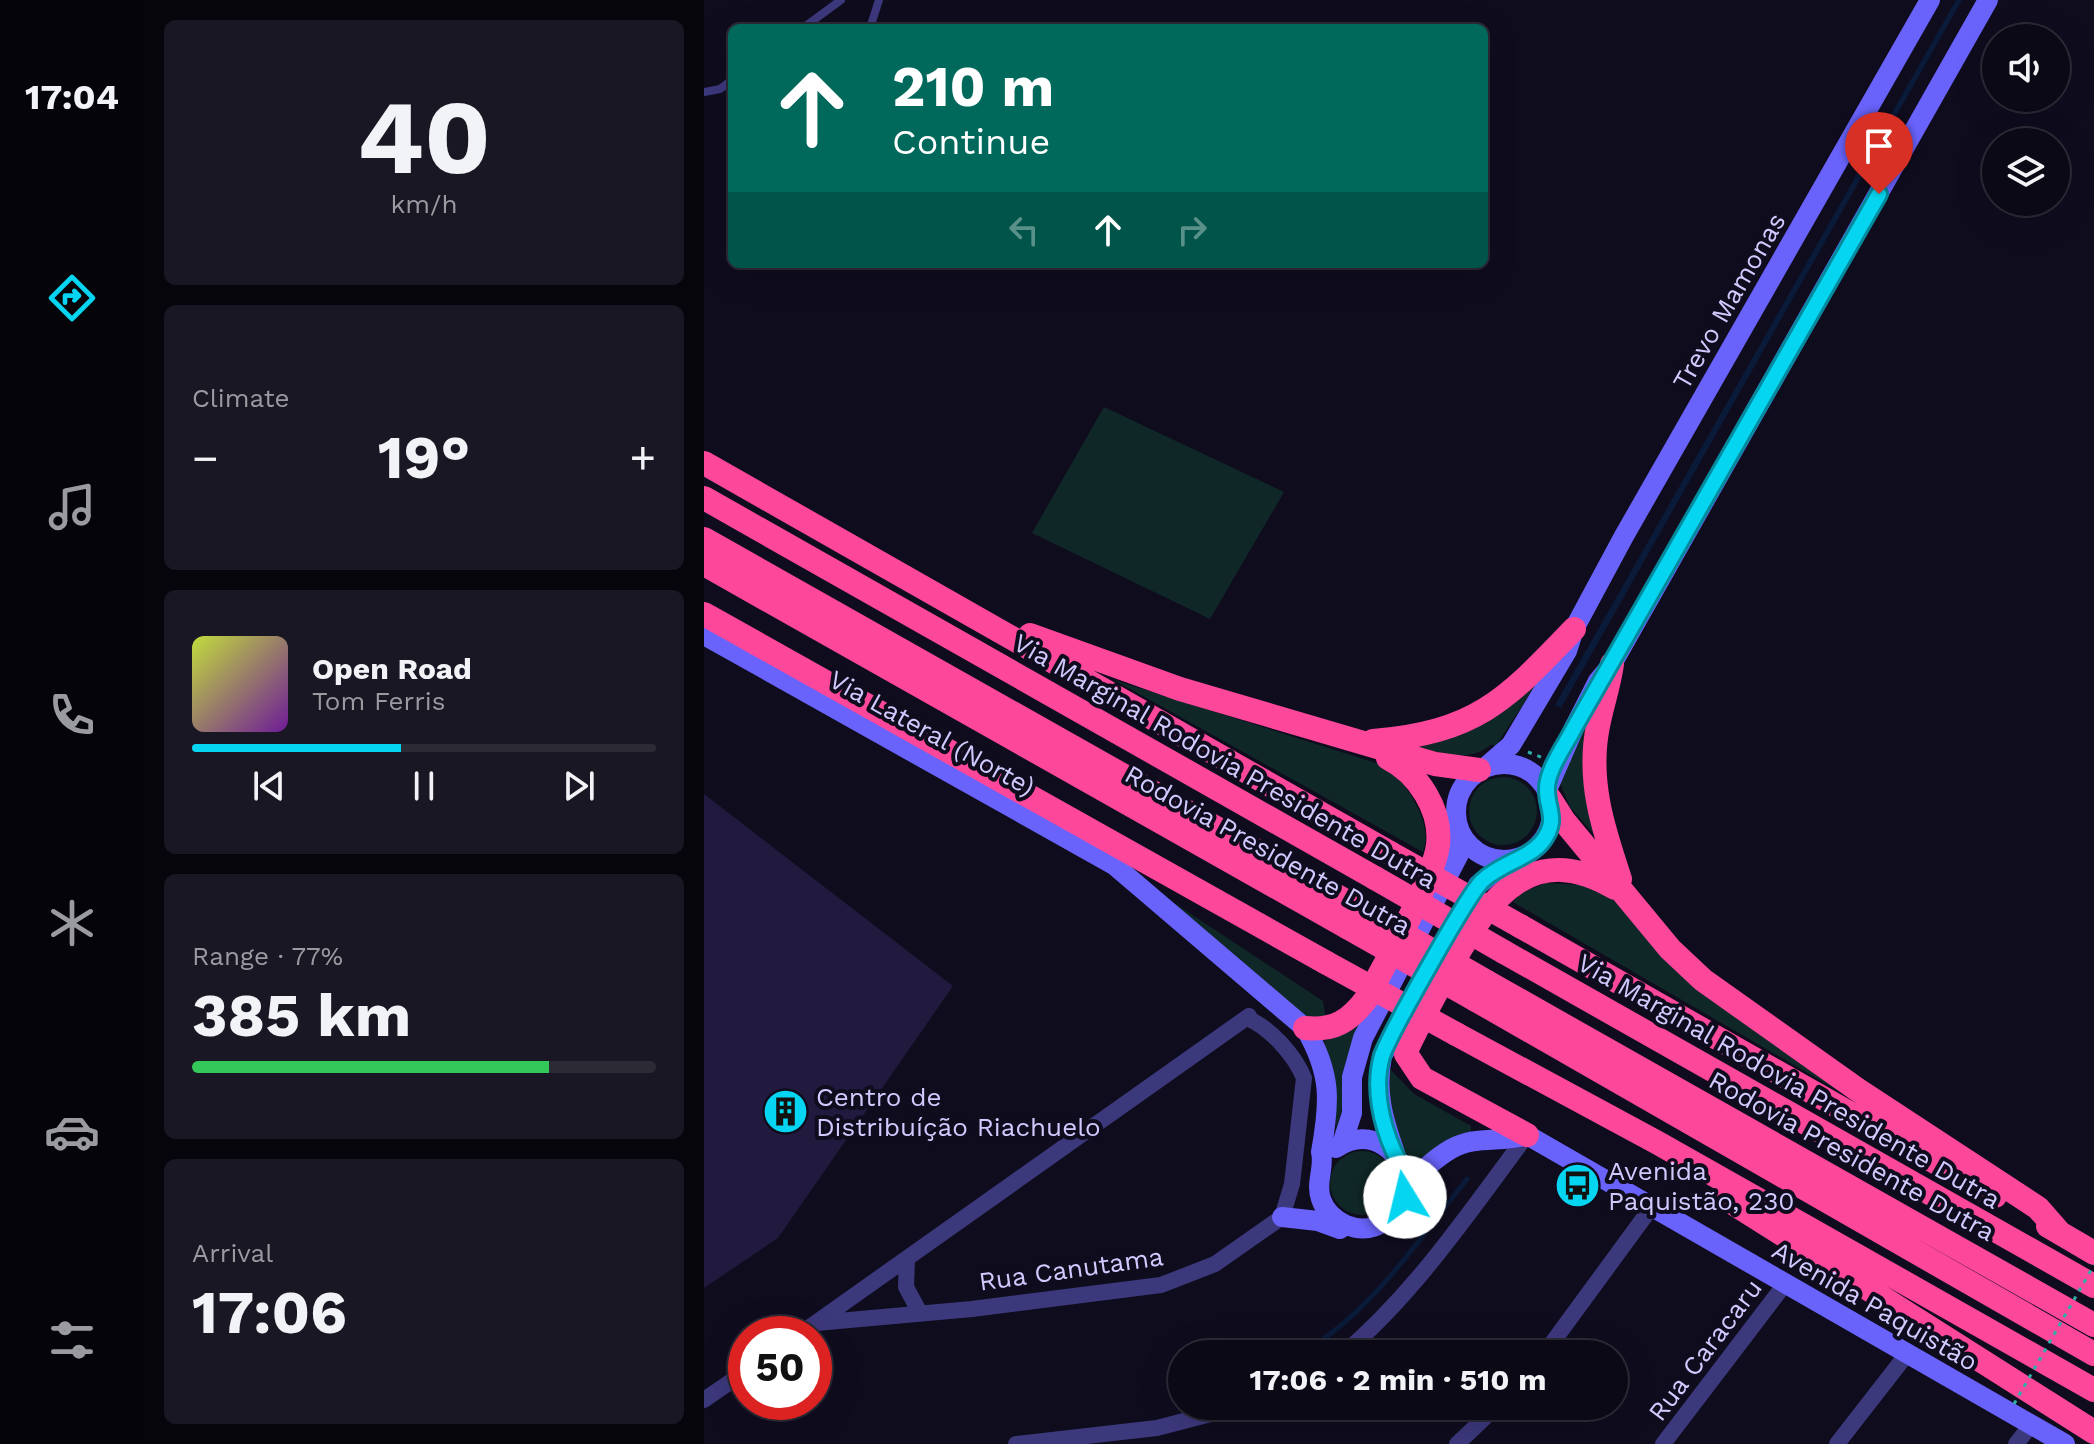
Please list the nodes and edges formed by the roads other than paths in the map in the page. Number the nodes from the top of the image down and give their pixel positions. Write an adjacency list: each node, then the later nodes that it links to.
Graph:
1 (841, 0): 5 (lane)
2 (879, 0): 6 (lane)
3 (1930, 0): 15 (main road, Trevo Mamonas)
4 (1988, 0): 17 (main road)
5 (808, 24)
6 (871, 24)
7 (728, 83): 8 (lane)
8 (704, 92)
9 (704, 463): 13 (highway)
10 (704, 498): 40 (highway, Via Marginal Rodovia Presidente Dutra, bridge)
11 (704, 539): 24 (highway, Rodovia Presidente Dutra)
12 (704, 564): 24 (highway, Rodovia Presidente Dutra)
13 (965, 611): 18 (highway); 36 (highway, bridge)
14 (704, 614): 28 (highway, bridge)
15 (1574, 629): 18 (highway); 19 (main road, Trevo Mamonas)
16 (704, 635): 26 (main road, Via Lateral (Norte))
17 (1612, 664): 20 (main road); 23 (highway)
18 (1359, 743): 19 (highway); 26 (highway)
19 (1484, 767): 20 (main road); 21 (main road)
20 (1549, 794): 22 (main road); 23 (highway)
21 (1459, 831): 22 (main road); 29 (main road)
22 (1510, 860): 30 (main road)
23 (1624, 893): 27 (highway); 36 (highway)
24 (1352, 918): 25 (highway, Rodovia Presidente Dutra, bridge)
25 (1481, 991): 44 (highway, Rodovia Presidente Dutra); 48 (highway, Rodovia Presidente Dutra)
26 (1305, 1028): 31 (main road)
27 (1527, 1135): 32 (main road); 33 (main road, Avenida Paquistão); 45 (street)
28 (1658, 1143): 50 (highway); 55 (highway)
29 (1342, 1144): 30 (main road); 31 (main road)
30 (1395, 1153): 32 (main road)
31 (1324, 1162): 35 (main road)
32 (1407, 1190): 35 (main road)
33 (1651, 1208): 39 (main road, Avenida Paquistão); 46 (street)
34 (1282, 1217): 35 (main road); 38 (street); 41 (street, Rua Canutama)
35 (1354, 1228)
36 (2059, 1232): 37 (highway)
37 (2094, 1253)
38 (907, 1260): 41 (street); 42 (street)
39 (1785, 1284): 47 (main road, Avenida Paquistão); 58 (street, Rua Caracaru)
40 (2094, 1286)
41 (920, 1313): 43 (street, Rua Canutama)
42 (826, 1316)
43 (832, 1321)
44 (2094, 1325)
45 (1359, 1340)
46 (1554, 1340)
47 (1907, 1354): 54 (main road, Avenida Paquistão); 59 (street)
48 (2094, 1354)
49 (728, 1383): 51 (street)
50 (2094, 1390)
51 (704, 1400)
52 (1188, 1420): 56 (street)
53 (1482, 1420): 57 (street)
54 (2031, 1425): 60 (street); 61 (main road, Avenida Paquistão)
55 (2094, 1432)
56 (1016, 1444)
57 (1457, 1444)
58 (1663, 1444)
59 (1837, 1444)
60 (2016, 1444)
61 (2065, 1444)

